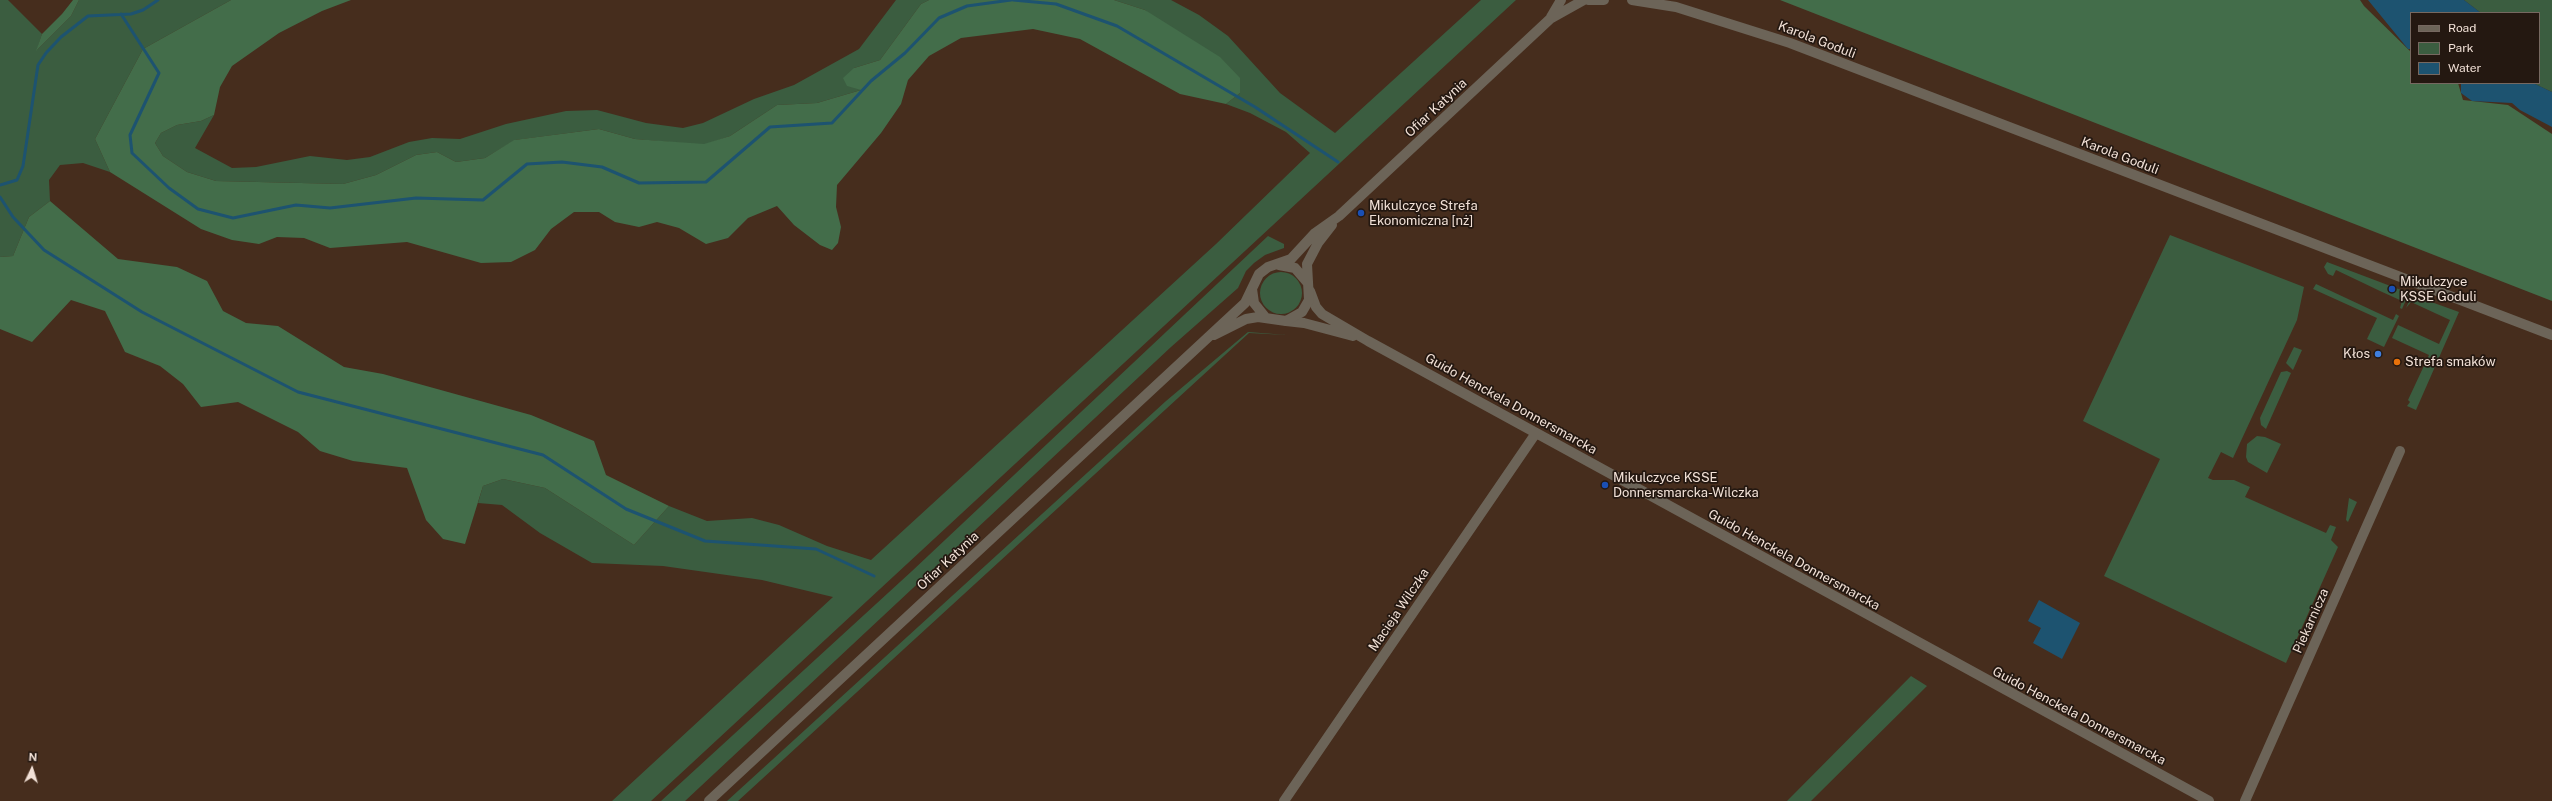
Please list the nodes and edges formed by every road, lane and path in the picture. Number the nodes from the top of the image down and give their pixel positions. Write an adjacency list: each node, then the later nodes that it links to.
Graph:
1 (1561, 0): 8 (street, Ofiar Katynia)
2 (1584, 0): 8 (street, Ofiar Katynia)
3 (1588, 0): 4 (street)
4 (1604, 0)
5 (1632, 0): 7 (street, Karola Goduli)
6 (1661, 0): 7 (street, Karola Goduli)
7 (1676, 7): 15 (street, Karola Goduli)
8 (1550, 19): 9 (street, Ofiar Katynia)
9 (1339, 216): 10 (street, Ofiar Katynia); 11 (street, Ofiar Katynia)
10 (1277, 264): 11 (street); 12 (street, Ofiar Katynia)
11 (1308, 286): 14 (street, Ofiar Katynia); 17 (street, Guido Henckela Donnersmarcka)
12 (1252, 289): 13 (street); 16 (street, Ofiar Katynia)
13 (1266, 318): 14 (street, Ofiar Katynia); 16 (street, Ofiar Katynia)
14 (1286, 321): 17 (street, Guido Henckela Donnersmarcka)
15 (2552, 335)
16 (1206, 340): 20 (street, Ofiar Katynia)
17 (1368, 341): 18 (street, Guido Henckela Donnersmarcka)
18 (1536, 433): 21 (street, Macieja Wilczka); 22 (street, Guido Henckela Donnersmarcka)
19 (2400, 451): 23 (street, Piekarnicza)
20 (709, 801)
21 (1284, 801)
22 (2209, 801)
23 (2245, 801)

